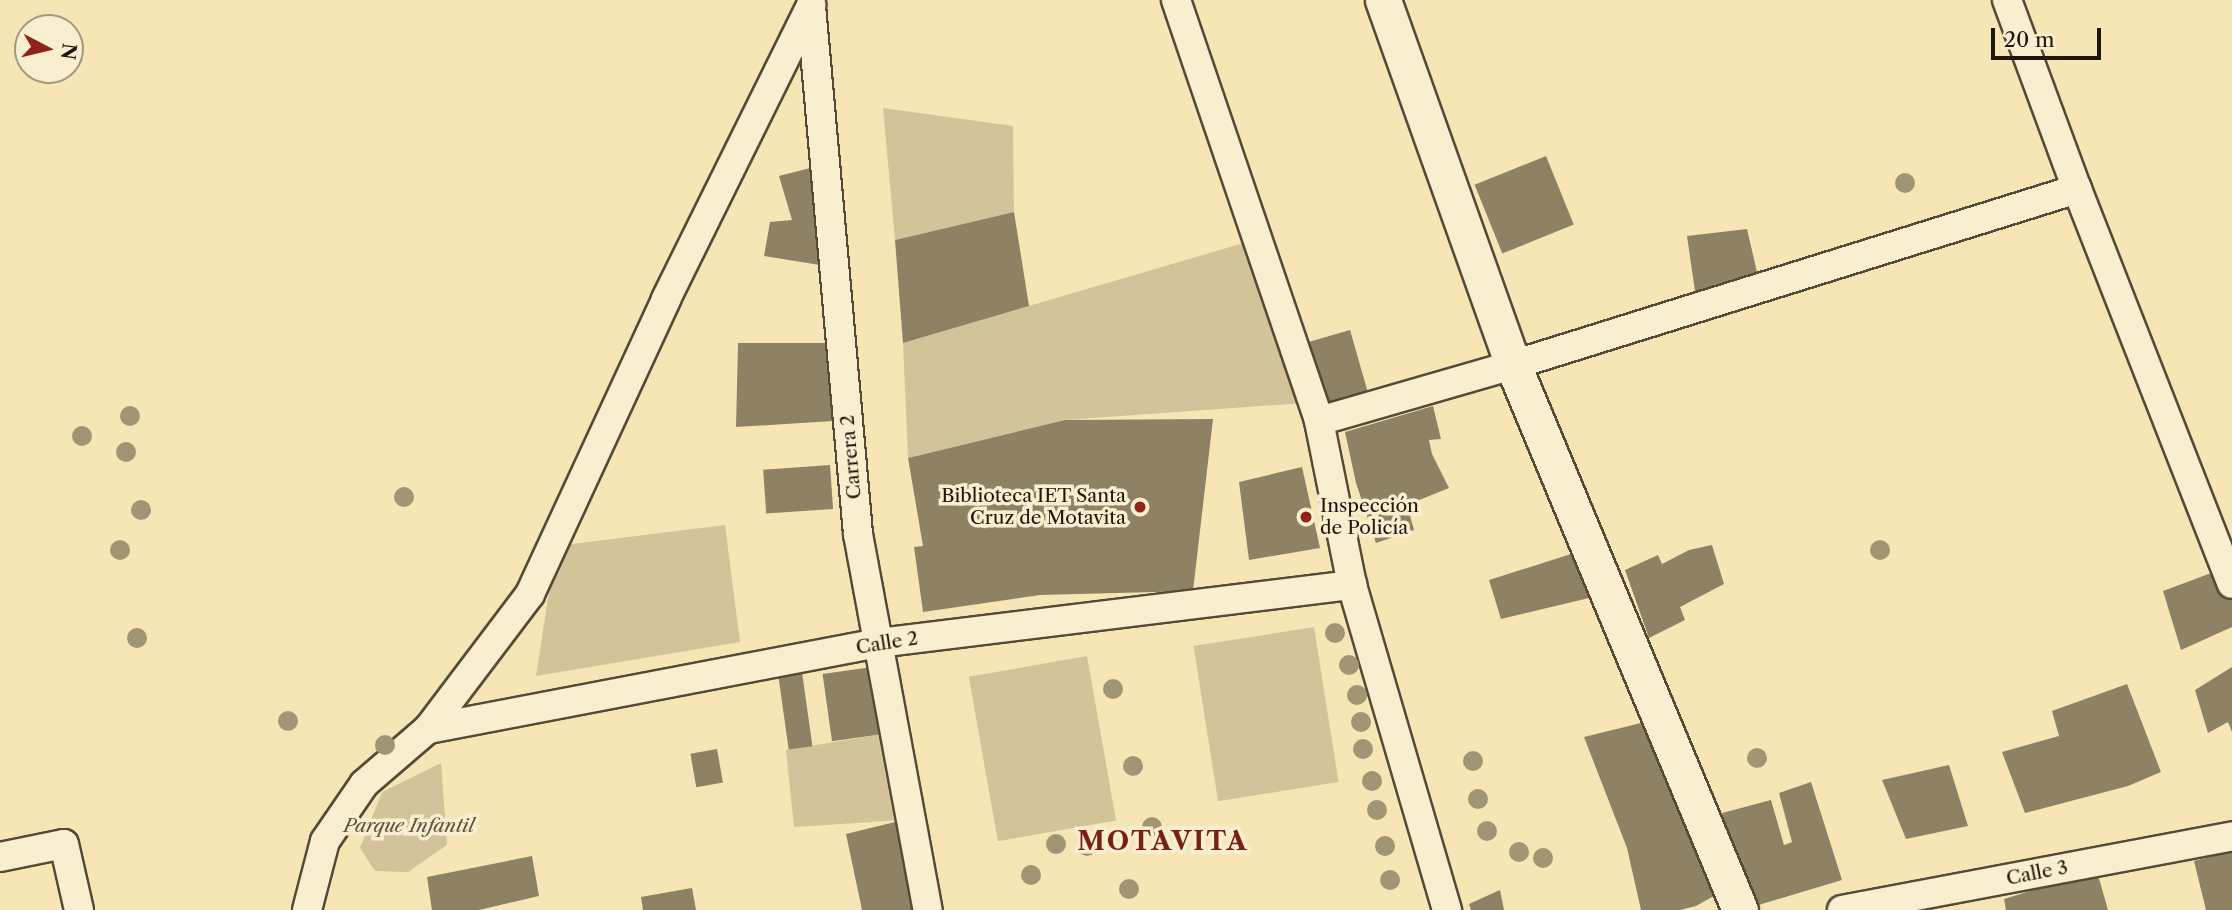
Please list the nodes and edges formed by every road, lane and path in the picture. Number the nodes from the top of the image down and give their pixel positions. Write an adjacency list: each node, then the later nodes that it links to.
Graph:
1 (1176, 0): 7 (street)
2 (1383, 0): 6 (street)
3 (2007, 0): 5 (street)
4 (811, 3): 10 (street, Carrera 2); 11 (street)
5 (2077, 189): 6 (street); 8 (street)
6 (1513, 365): 7 (street); 18 (street)
7 (1319, 421): 9 (street)
8 (2232, 584)
9 (1352, 585): 10 (street, Calle 2); 17 (street)
10 (879, 643): 11 (street, Calle 2); 16 (street, Carrera 2)
11 (428, 729): 15 (street)
12 (2232, 836): 19 (street, Calle 3)
13 (0, 857): 14 (street)
14 (79, 910)
15 (307, 910)
16 (928, 910)
17 (1447, 910)
18 (1740, 910)
19 (1842, 910)

